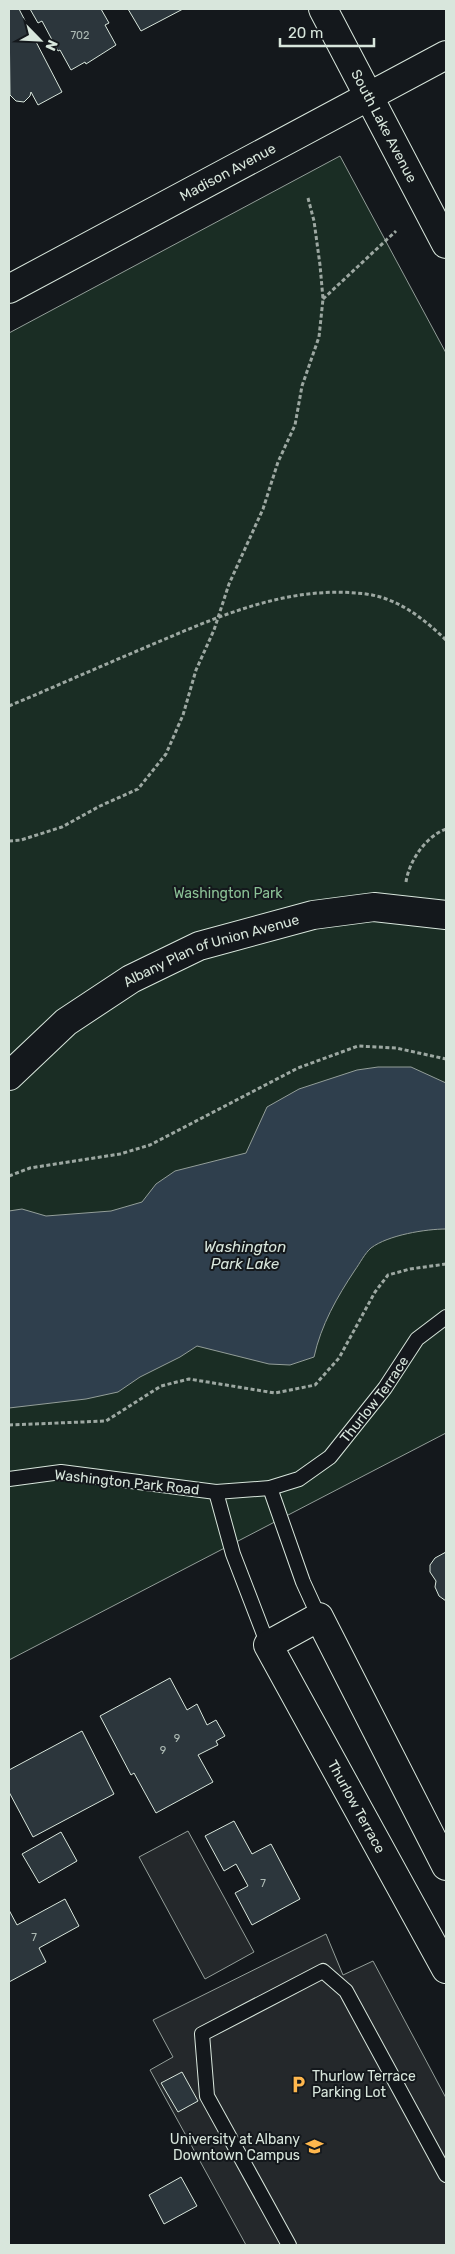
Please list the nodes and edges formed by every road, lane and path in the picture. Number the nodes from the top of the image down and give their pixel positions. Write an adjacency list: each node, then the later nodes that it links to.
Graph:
1 (324, 9): 3 (street, South Lake Avenue)
2 (446, 55): 3 (street, Madison Avenue)
3 (369, 96): 6 (street, South Lake Avenue); 7 (street, Madison Avenue)
4 (308, 198): 8 (path)
5 (396, 230): 8 (path)
6 (446, 244)
7 (9, 289)
8 (323, 299): 9 (path)
9 (218, 616): 10 (path); 11 (path); 13 (path)
10 (446, 640)
11 (9, 706)
12 (446, 829): 14 (path)
13 (9, 841)
14 (402, 910): 15 (street, Albany Plan of Union Avenue); 17 (street, Albany Plan of Union Avenue)
15 (446, 915)
16 (446, 1059): 18 (path)
17 (9, 1076)
18 (9, 1176)
19 (446, 1264): 21 (path)
20 (446, 1317): 23 (lane, Thurlow Terrace)
21 (9, 1426)
22 (9, 1479): 24 (lane, Washington Park Road)
23 (270, 1488): 24 (lane, Thurlow Terrace); 25 (lane)
24 (216, 1492): 26 (lane, Thurlow Terrace)
25 (319, 1617): 26 (street); 27 (street)
26 (268, 1645): 28 (street, Thurlow Terrace)
27 (446, 1866)
28 (444, 1959)
29 (445, 2169): 30 (lane)
30 (290, 2245)

